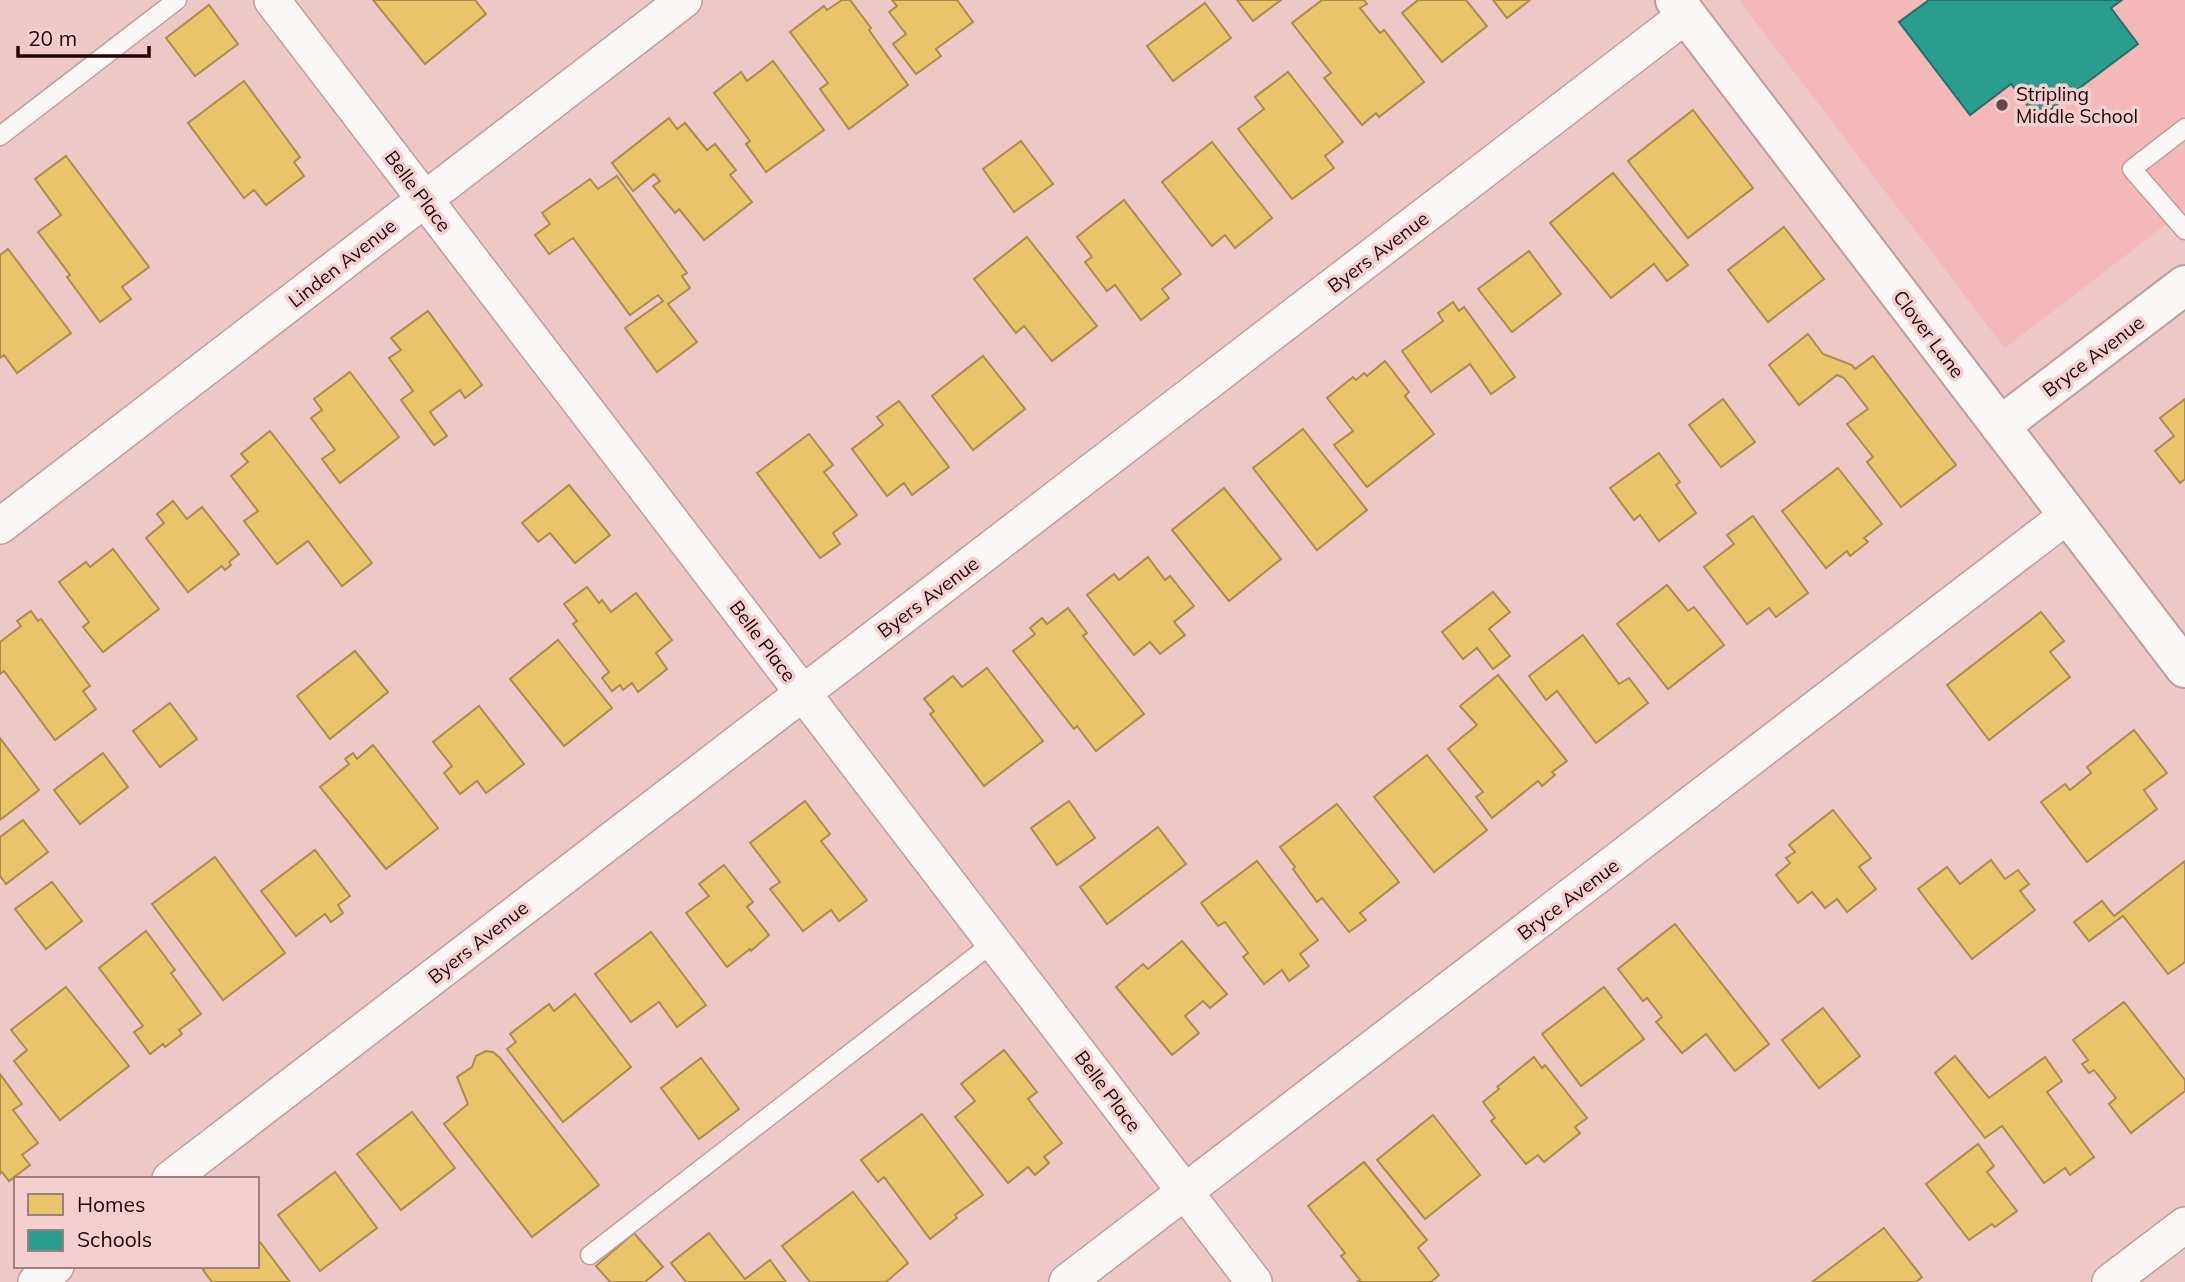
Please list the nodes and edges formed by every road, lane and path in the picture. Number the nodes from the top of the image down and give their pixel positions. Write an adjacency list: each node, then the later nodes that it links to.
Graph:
1 (177, 0): 6 (lane)
2 (272, 0): 7 (street, Belle Place)
3 (684, 0): 7 (street, Linden Avenue)
4 (1681, 8): 10 (street, Clover Lane); 14 (street, Byers Avenue)
5 (2185, 128): 8 (lane)
6 (0, 136)
7 (425, 200): 12 (street, Linden Avenue); 14 (street, Belle Place)
8 (2185, 230)
9 (2185, 285): 10 (street, Bryce Avenue)
10 (2000, 426): 11 (street, Clover Lane)
11 (2068, 515): 13 (street, Clover Lane); 17 (street, Bryce Avenue)
12 (0, 526)
13 (2185, 668)
14 (803, 693): 15 (street, Belle Place); 16 (street, Byers Avenue)
15 (994, 942): 17 (street, Belle Place); 19 (lane)
16 (173, 1177)
17 (1185, 1192): 22 (street, Bryce Avenue); 23 (street, Belle Place)
18 (2185, 1225): 24 (street)
19 (590, 1255)
20 (54, 1268): 21 (street)
21 (36, 1282)
22 (1067, 1282)
23 (1254, 1282)
24 (2110, 1282)

